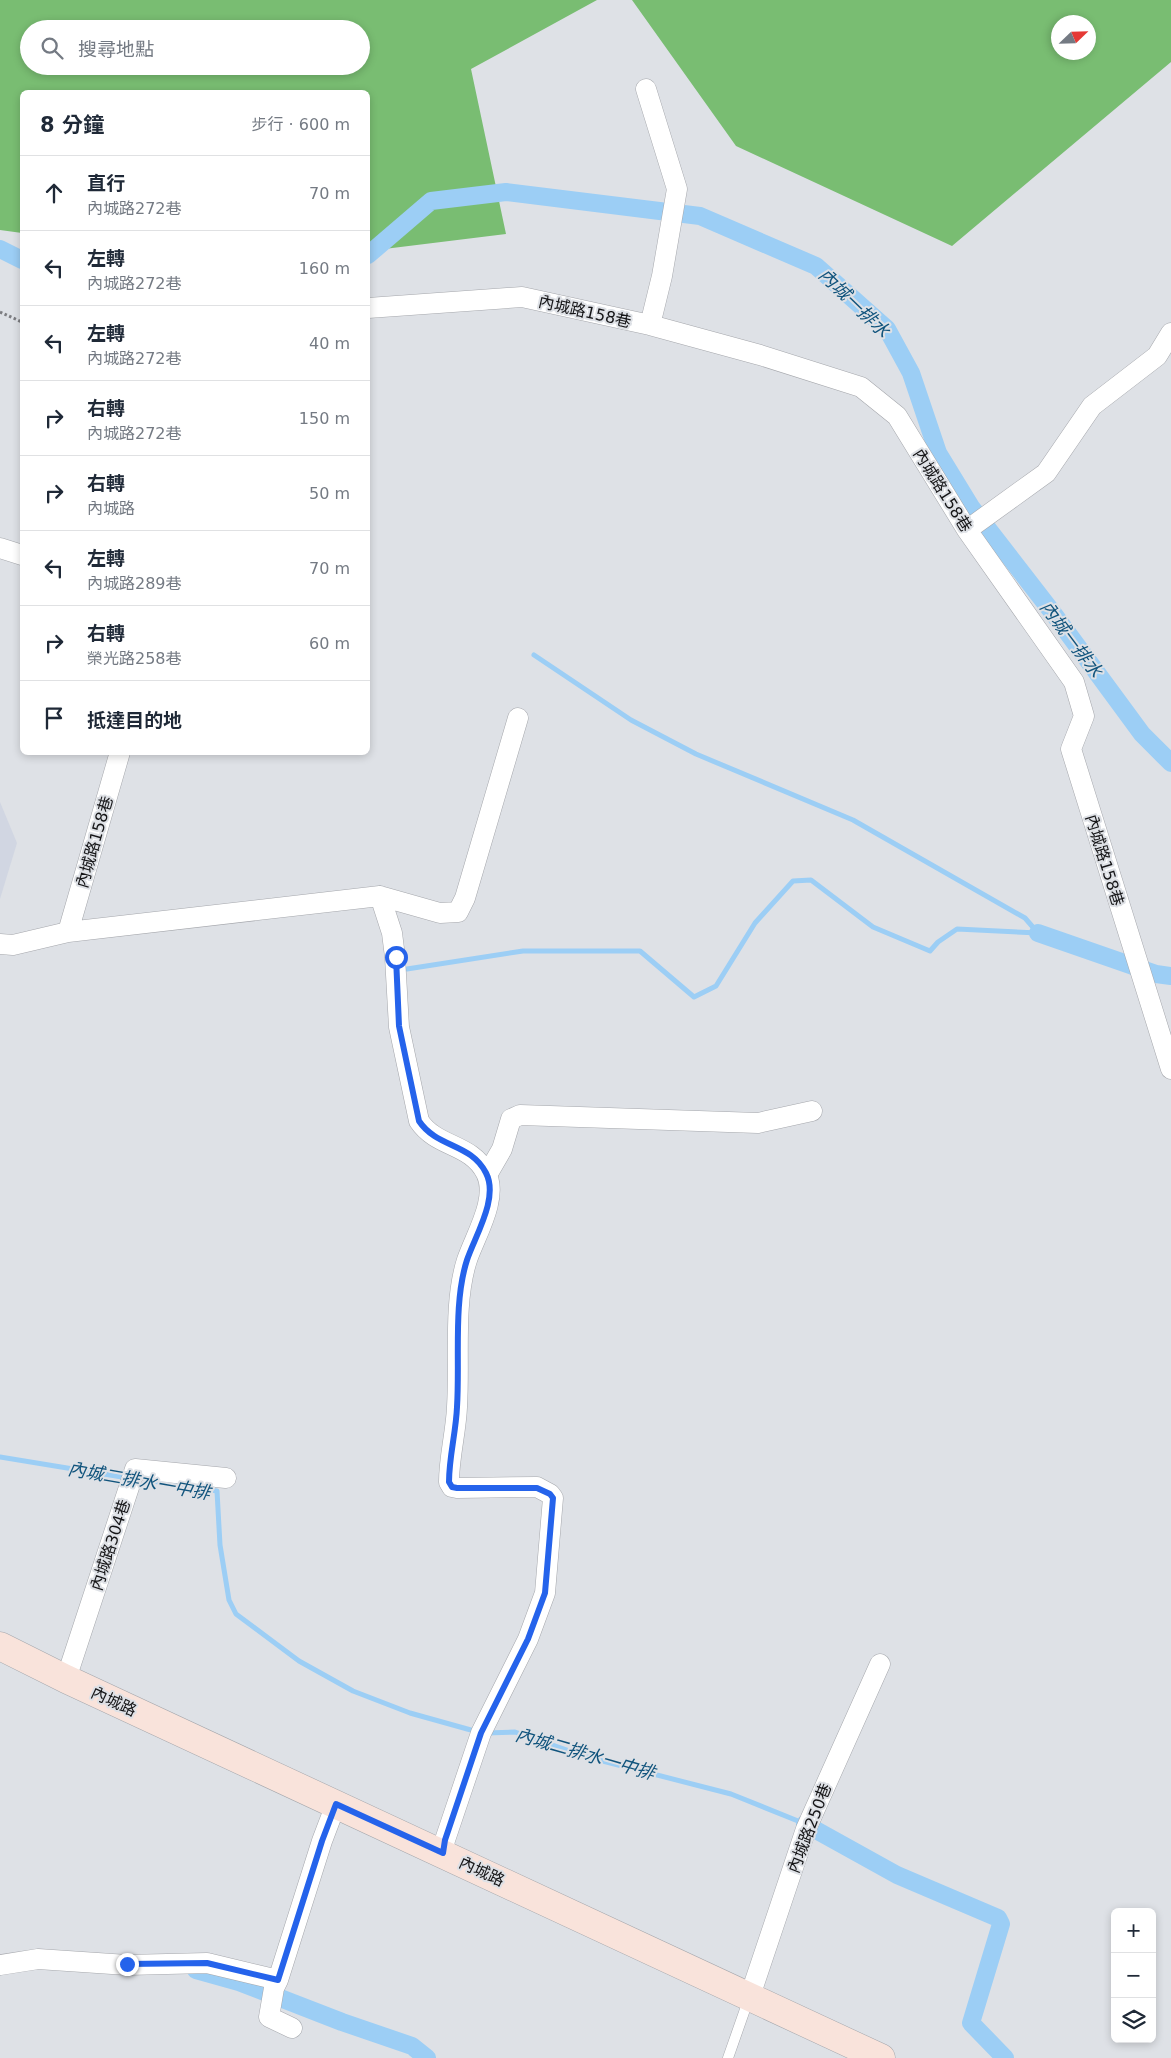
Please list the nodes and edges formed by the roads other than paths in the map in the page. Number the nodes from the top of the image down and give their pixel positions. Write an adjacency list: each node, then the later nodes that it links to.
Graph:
1 (646, 89): 3 (street)
2 (370, 308): 3 (street, 內城路158巷)
3 (650, 325): 5 (street, 內城路158巷)
4 (1171, 333): 5 (street)
5 (971, 528): 13 (street, 內城路158巷)
6 (0, 548): 7 (street)
7 (20, 554)
8 (518, 718): 10 (street)
9 (119, 755): 11 (street, 內城路158巷)
10 (380, 896): 11 (street); 15 (street)
11 (68, 932): 12 (street)
12 (0, 944)
13 (1171, 1069)
14 (812, 1111): 15 (street)
15 (487, 1175): 21 (street)
16 (226, 1478): 19 (street, 內城路304巷)
17 (0, 1646): 19 (street, 內城路)
18 (880, 1664): 24 (street, 內城路250巷)
19 (66, 1678): 20 (street, 內城路)
20 (336, 1804): 21 (street, 內城路); 23 (street)
21 (443, 1853): 24 (street, 內城路)
22 (0, 1965): 23 (street)
23 (276, 1984): 25 (street)
24 (750, 1996): 26 (lane); 27 (street, 內城路)
25 (292, 2028)
26 (728, 2058)
27 (881, 2058)

